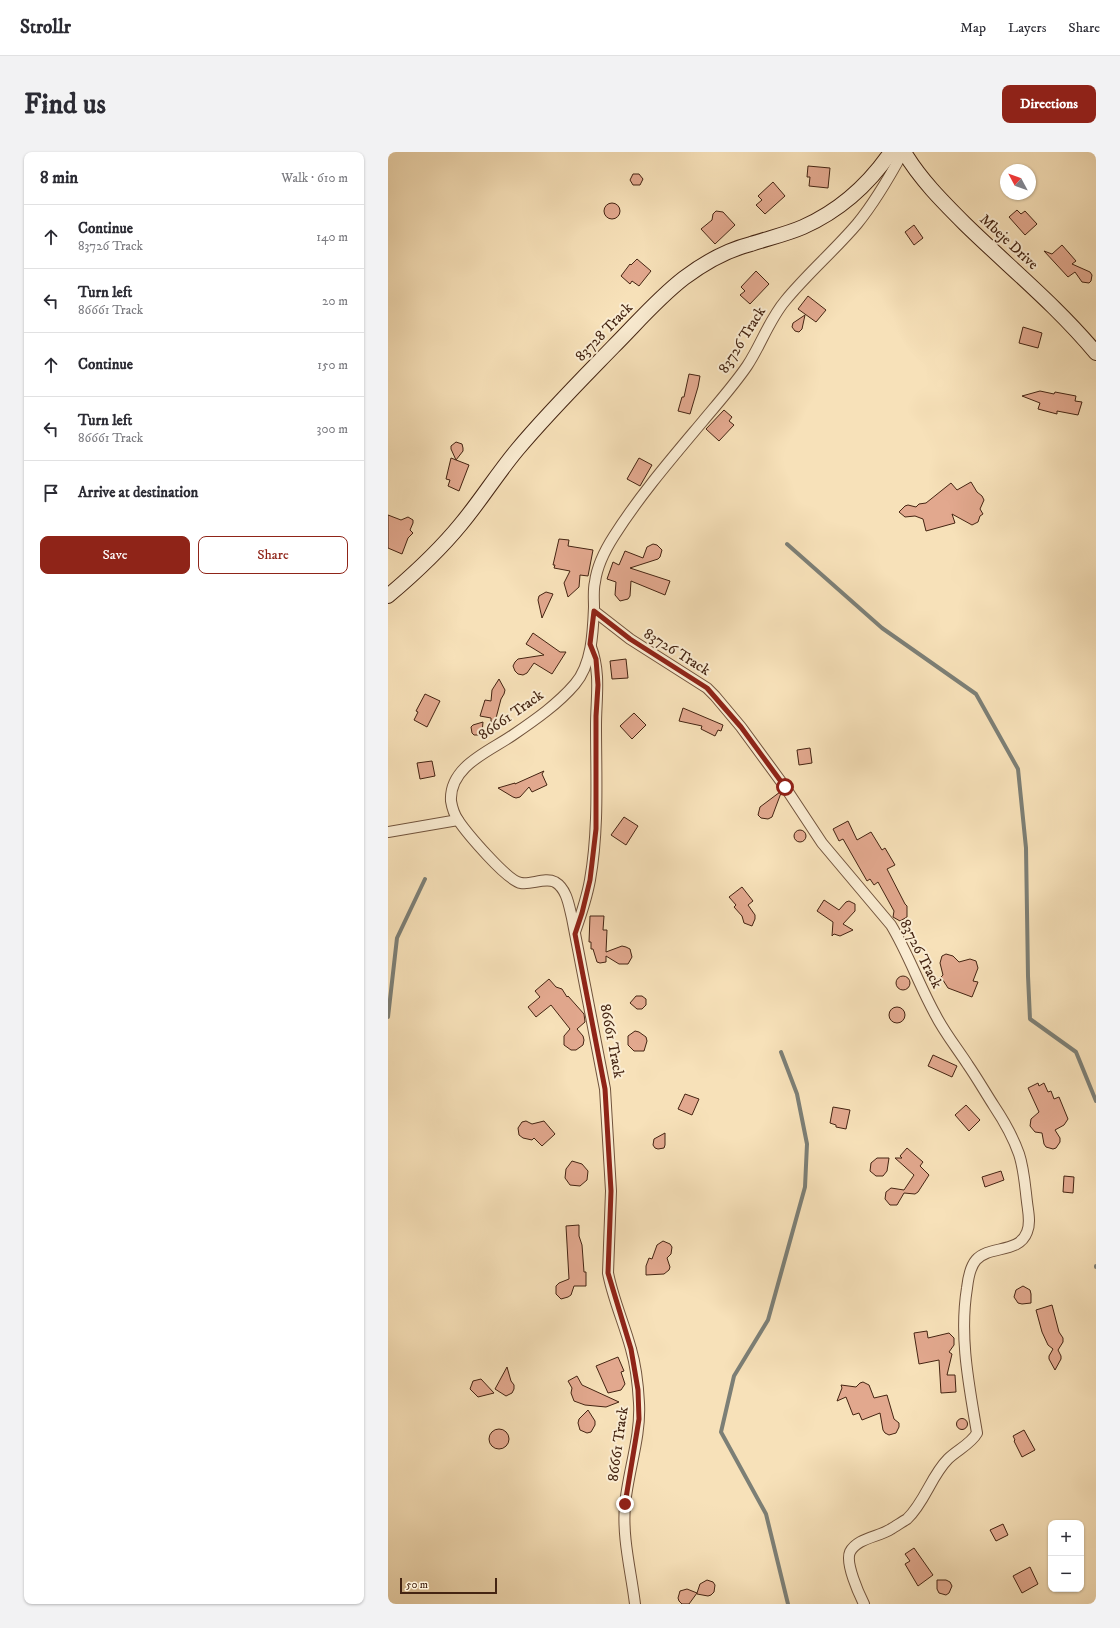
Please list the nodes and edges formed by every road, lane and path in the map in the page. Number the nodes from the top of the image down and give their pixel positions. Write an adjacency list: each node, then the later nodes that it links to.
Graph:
1 (891, 152): 4 (street, 83728 Track)
2 (904, 152): 3 (street, Mbeje Drive); 5 (street, 83726 Track)
3 (1096, 353)
4 (388, 596)
5 (594, 611): 6 (street, 86661 Track); 11 (street, 83726 Track)
6 (590, 644): 7 (street, 86661 Track); 9 (street)
7 (458, 820): 8 (street); 9 (street, 86661 Track)
8 (388, 832)
9 (575, 934): 10 (street, 86661 Track)
10 (635, 1604)
11 (864, 1604)

